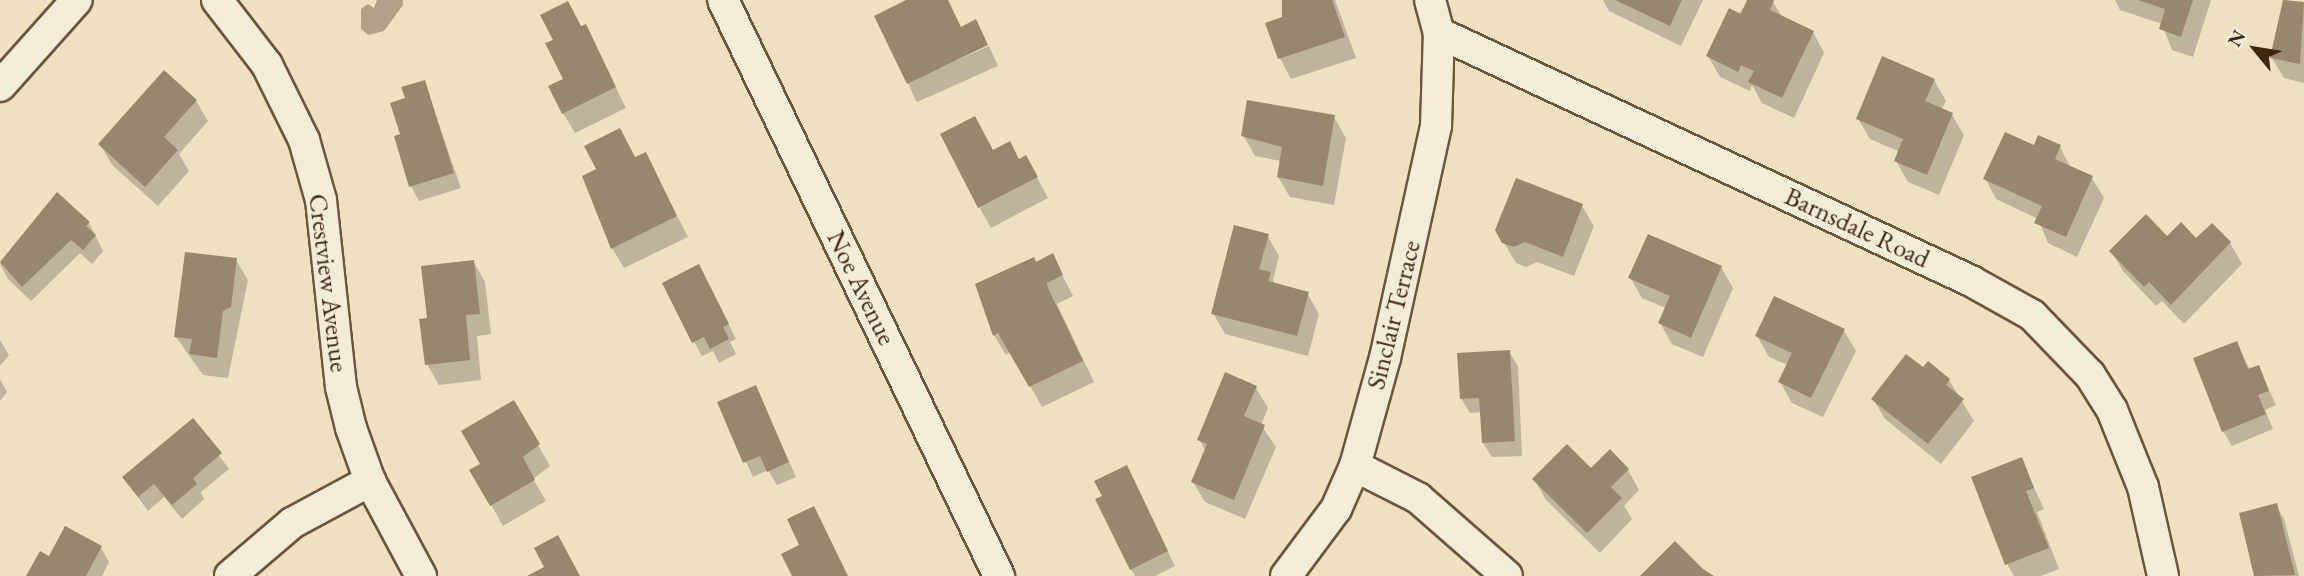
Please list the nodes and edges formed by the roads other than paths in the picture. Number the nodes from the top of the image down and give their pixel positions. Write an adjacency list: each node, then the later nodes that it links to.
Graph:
1 (77, 0): 6 (street)
2 (217, 0): 8 (street, Crestview Avenue)
3 (723, 0): 11 (street, Noe Avenue)
4 (1430, 0): 5 (street)
5 (1440, 33): 7 (street, Sinclair Terrace); 14 (street, Barnsdale Road)
6 (0, 86)
7 (1355, 466): 12 (street, Sinclair Terrace); 13 (street)
8 (370, 481): 9 (street); 10 (street, Crestview Avenue)
9 (230, 576)
10 (421, 576)
11 (999, 576)
12 (1286, 576)
13 (1507, 576)
14 (2163, 576)

